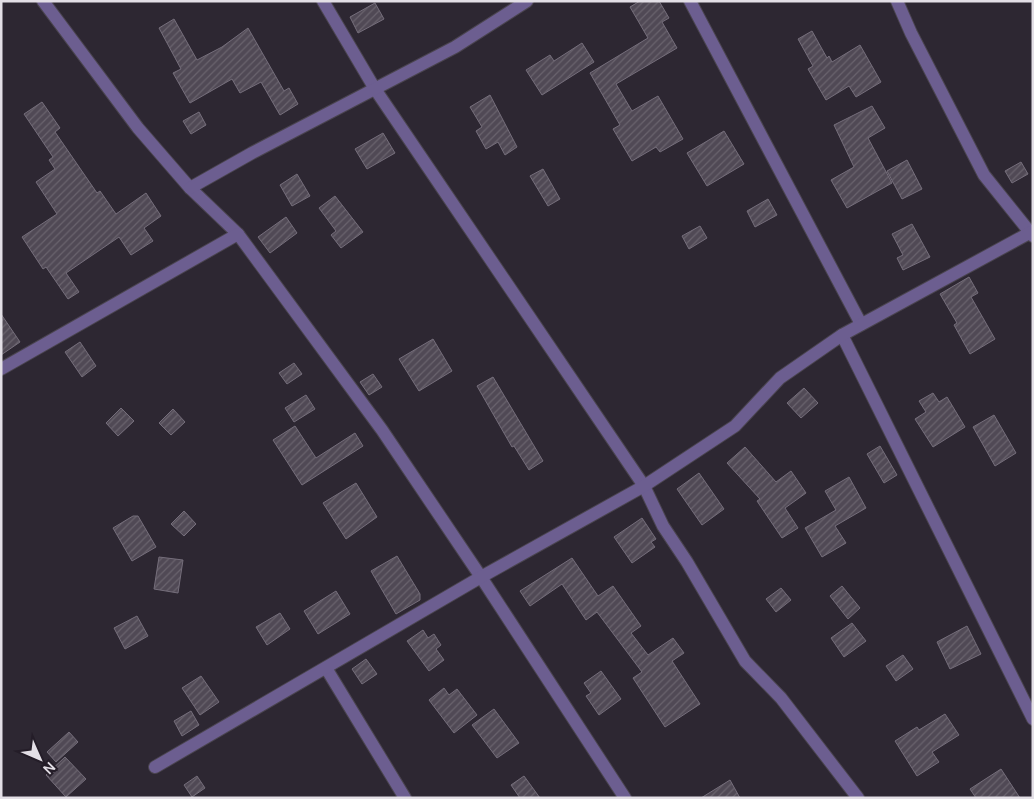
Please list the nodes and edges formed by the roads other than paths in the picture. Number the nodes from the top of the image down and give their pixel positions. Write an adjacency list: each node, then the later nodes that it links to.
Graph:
1 (43, 1): 7 (street)
2 (323, 1): 6 (street)
3 (527, 1): 6 (street)
4 (690, 1): 10 (street)
5 (897, 1): 8 (street)
6 (376, 89): 7 (street); 13 (street)
7 (190, 188): 9 (street)
8 (1032, 233): 10 (street)
9 (238, 234): 12 (street); 14 (street)
10 (861, 324): 11 (street)
11 (842, 335): 13 (street); 16 (street)
12 (1, 369)
13 (644, 486): 14 (street); 20 (street)
14 (482, 577): 15 (street); 19 (street)
15 (326, 668): 17 (street); 18 (street)
16 (1033, 719)
17 (155, 768)
18 (405, 798)
19 (625, 798)
20 (858, 798)

